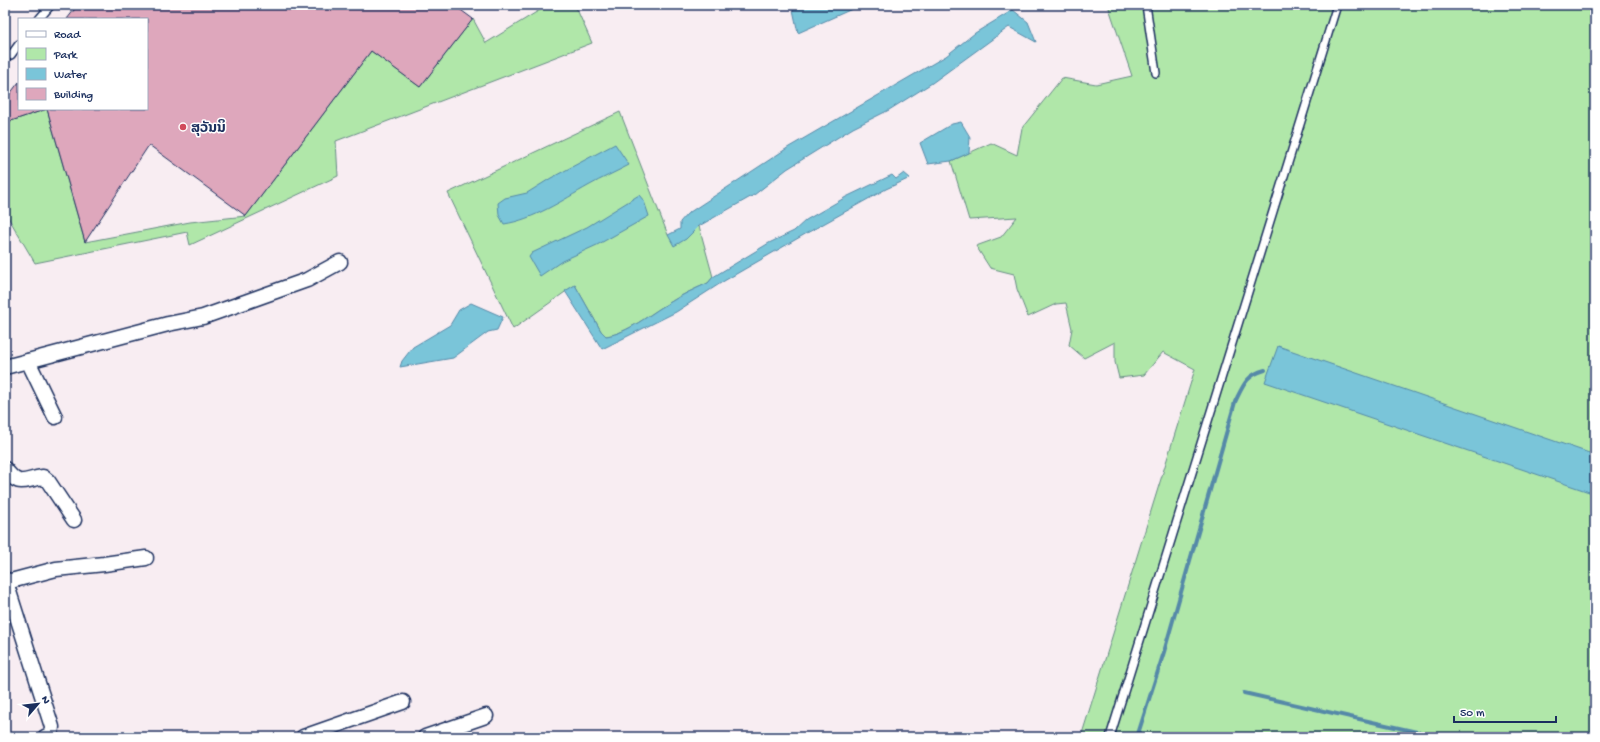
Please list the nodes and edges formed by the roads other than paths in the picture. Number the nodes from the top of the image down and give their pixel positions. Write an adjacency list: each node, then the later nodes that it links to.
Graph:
1 (51, 5): 4 (lane)
2 (1146, 5): 7 (lane)
3 (1337, 5): 21 (lane)
4 (41, 18)
5 (18, 45): 6 (lane)
6 (5, 57)
7 (1156, 73)
8 (340, 262): 9 (street)
9 (28, 361): 10 (street); 11 (street)
10 (5, 366)
11 (55, 417)
12 (5, 469): 13 (street)
13 (74, 520)
14 (146, 558): 15 (street)
15 (6, 581): 18 (street)
16 (403, 702): 19 (street)
17 (486, 716): 20 (street)
18 (45, 737)
19 (303, 737)
20 (425, 737)
21 (1110, 737)

